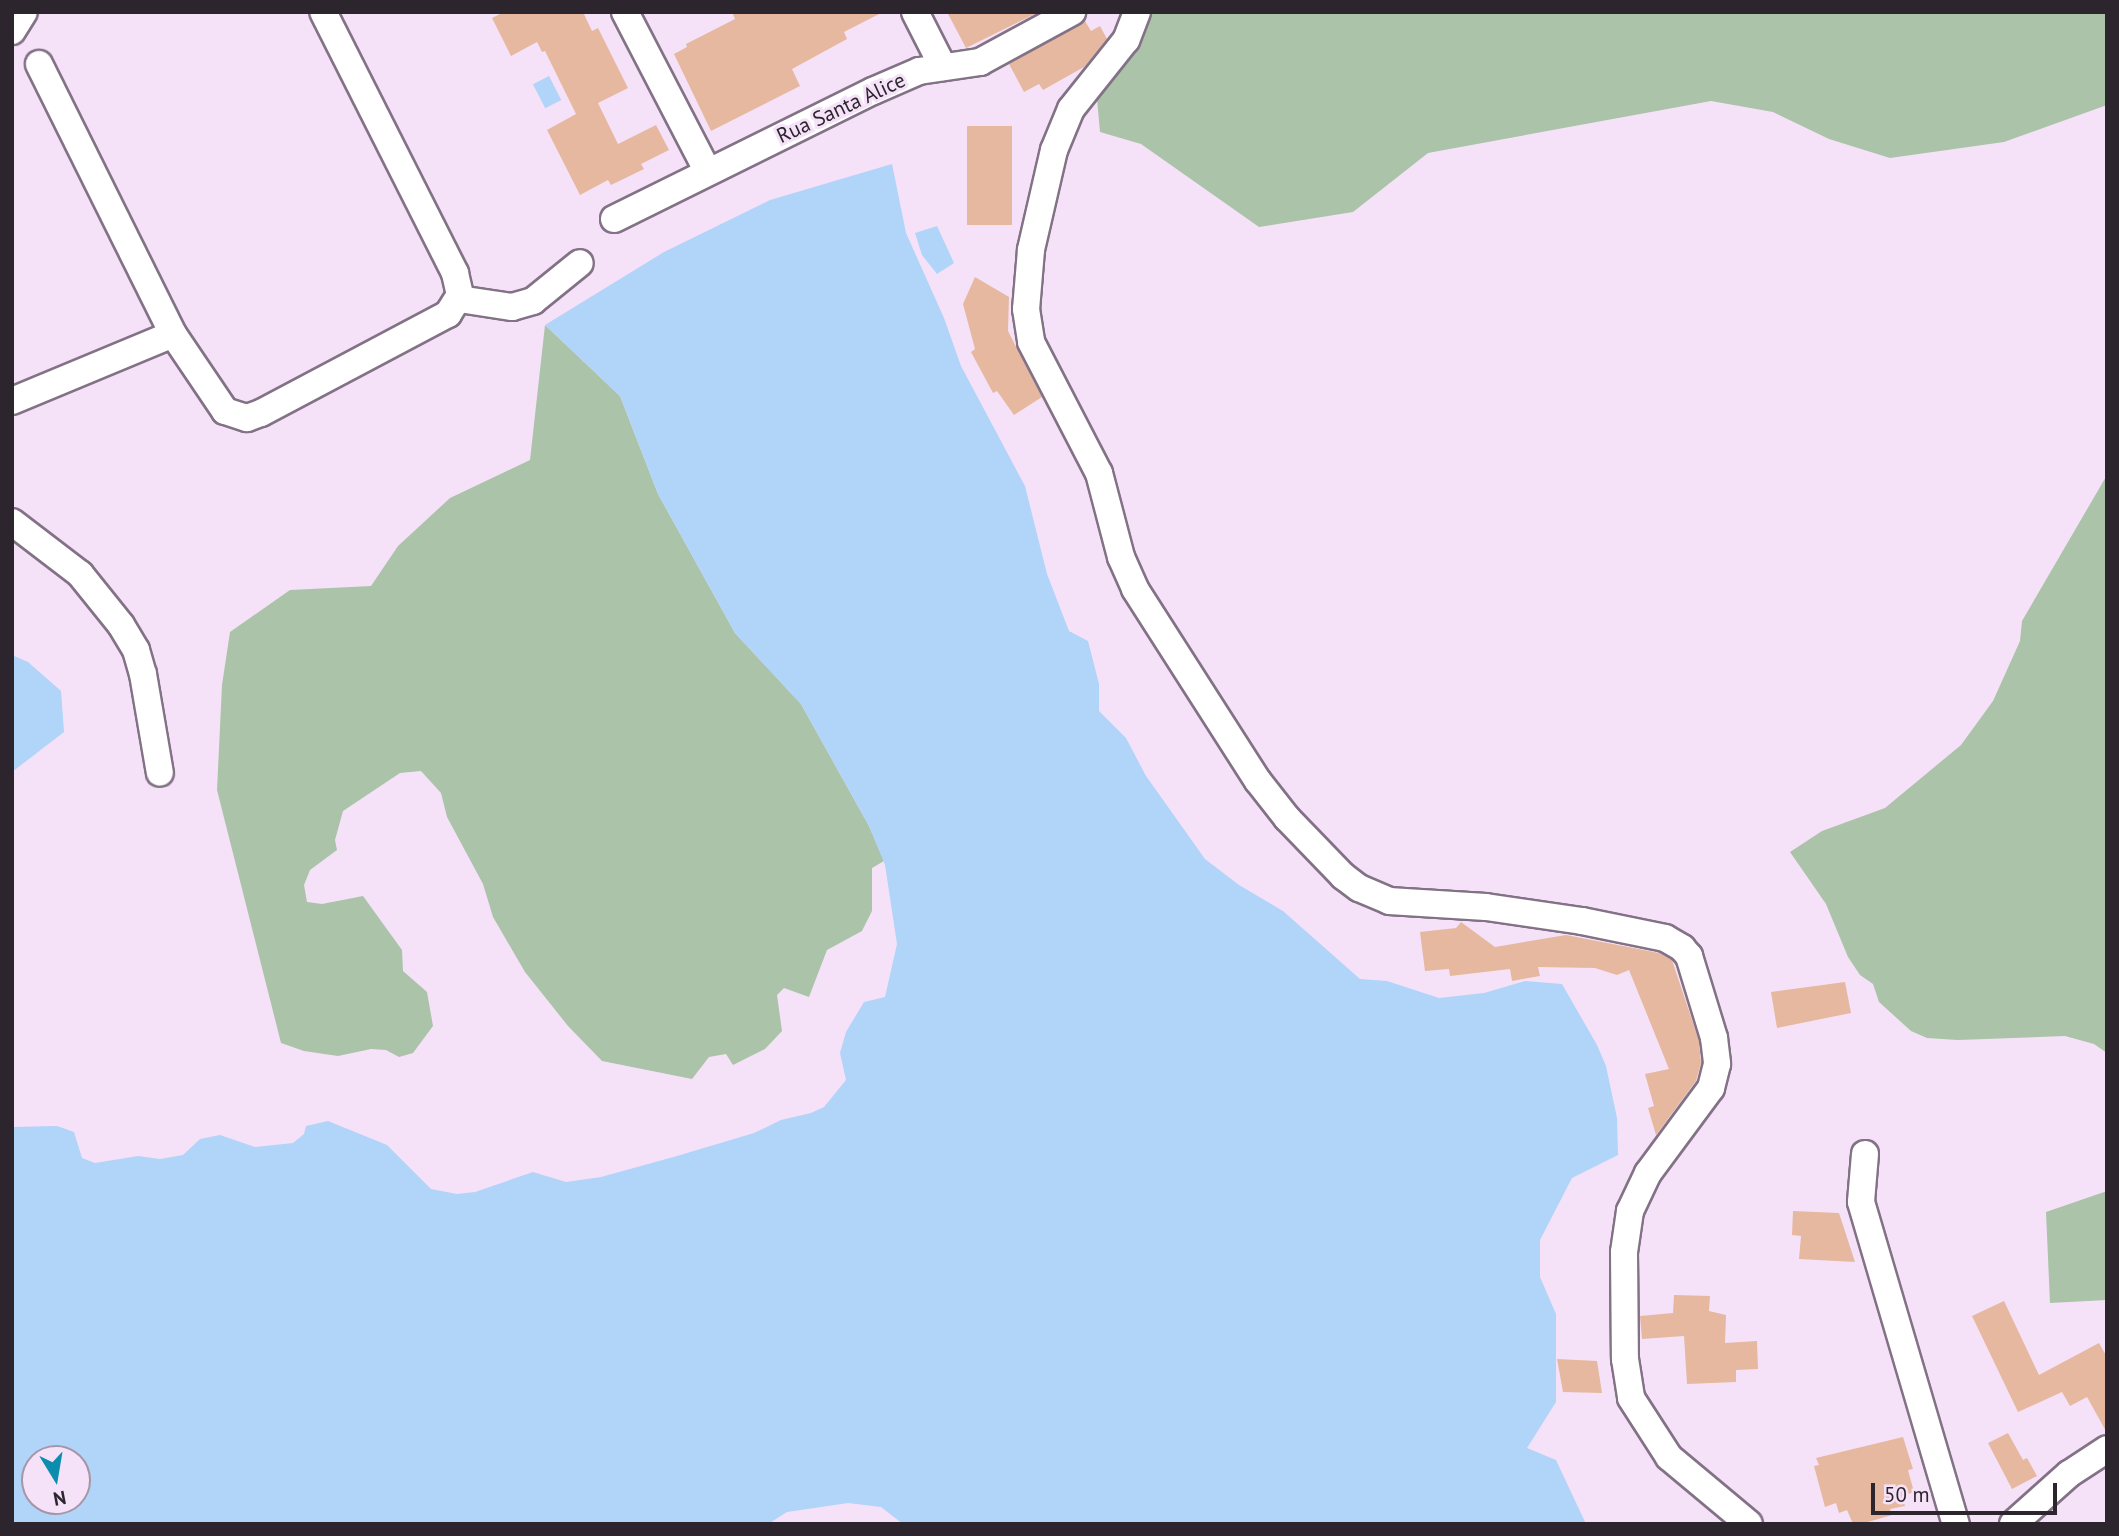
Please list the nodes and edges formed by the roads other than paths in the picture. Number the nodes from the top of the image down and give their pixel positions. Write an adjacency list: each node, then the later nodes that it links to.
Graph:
1 (323, 12): 11 (street)
2 (625, 12): 8 (street)
3 (915, 12): 7 (street)
4 (1072, 12): 7 (street, Rua Santa Alice)
5 (1138, 12): 18 (street)
6 (39, 64): 12 (street)
7 (943, 67): 8 (street, Rua Santa Alice)
8 (708, 172): 9 (street, Rua Santa Alice)
9 (614, 219)
10 (580, 263): 11 (street)
11 (459, 299): 12 (street)
12 (173, 334): 13 (street)
13 (12, 401)
14 (12, 522): 15 (street)
15 (160, 773)
16 (1865, 1154): 19 (street)
17 (2107, 1450): 20 (street)
18 (1749, 1524)
19 (1956, 1524)
20 (2013, 1524)

